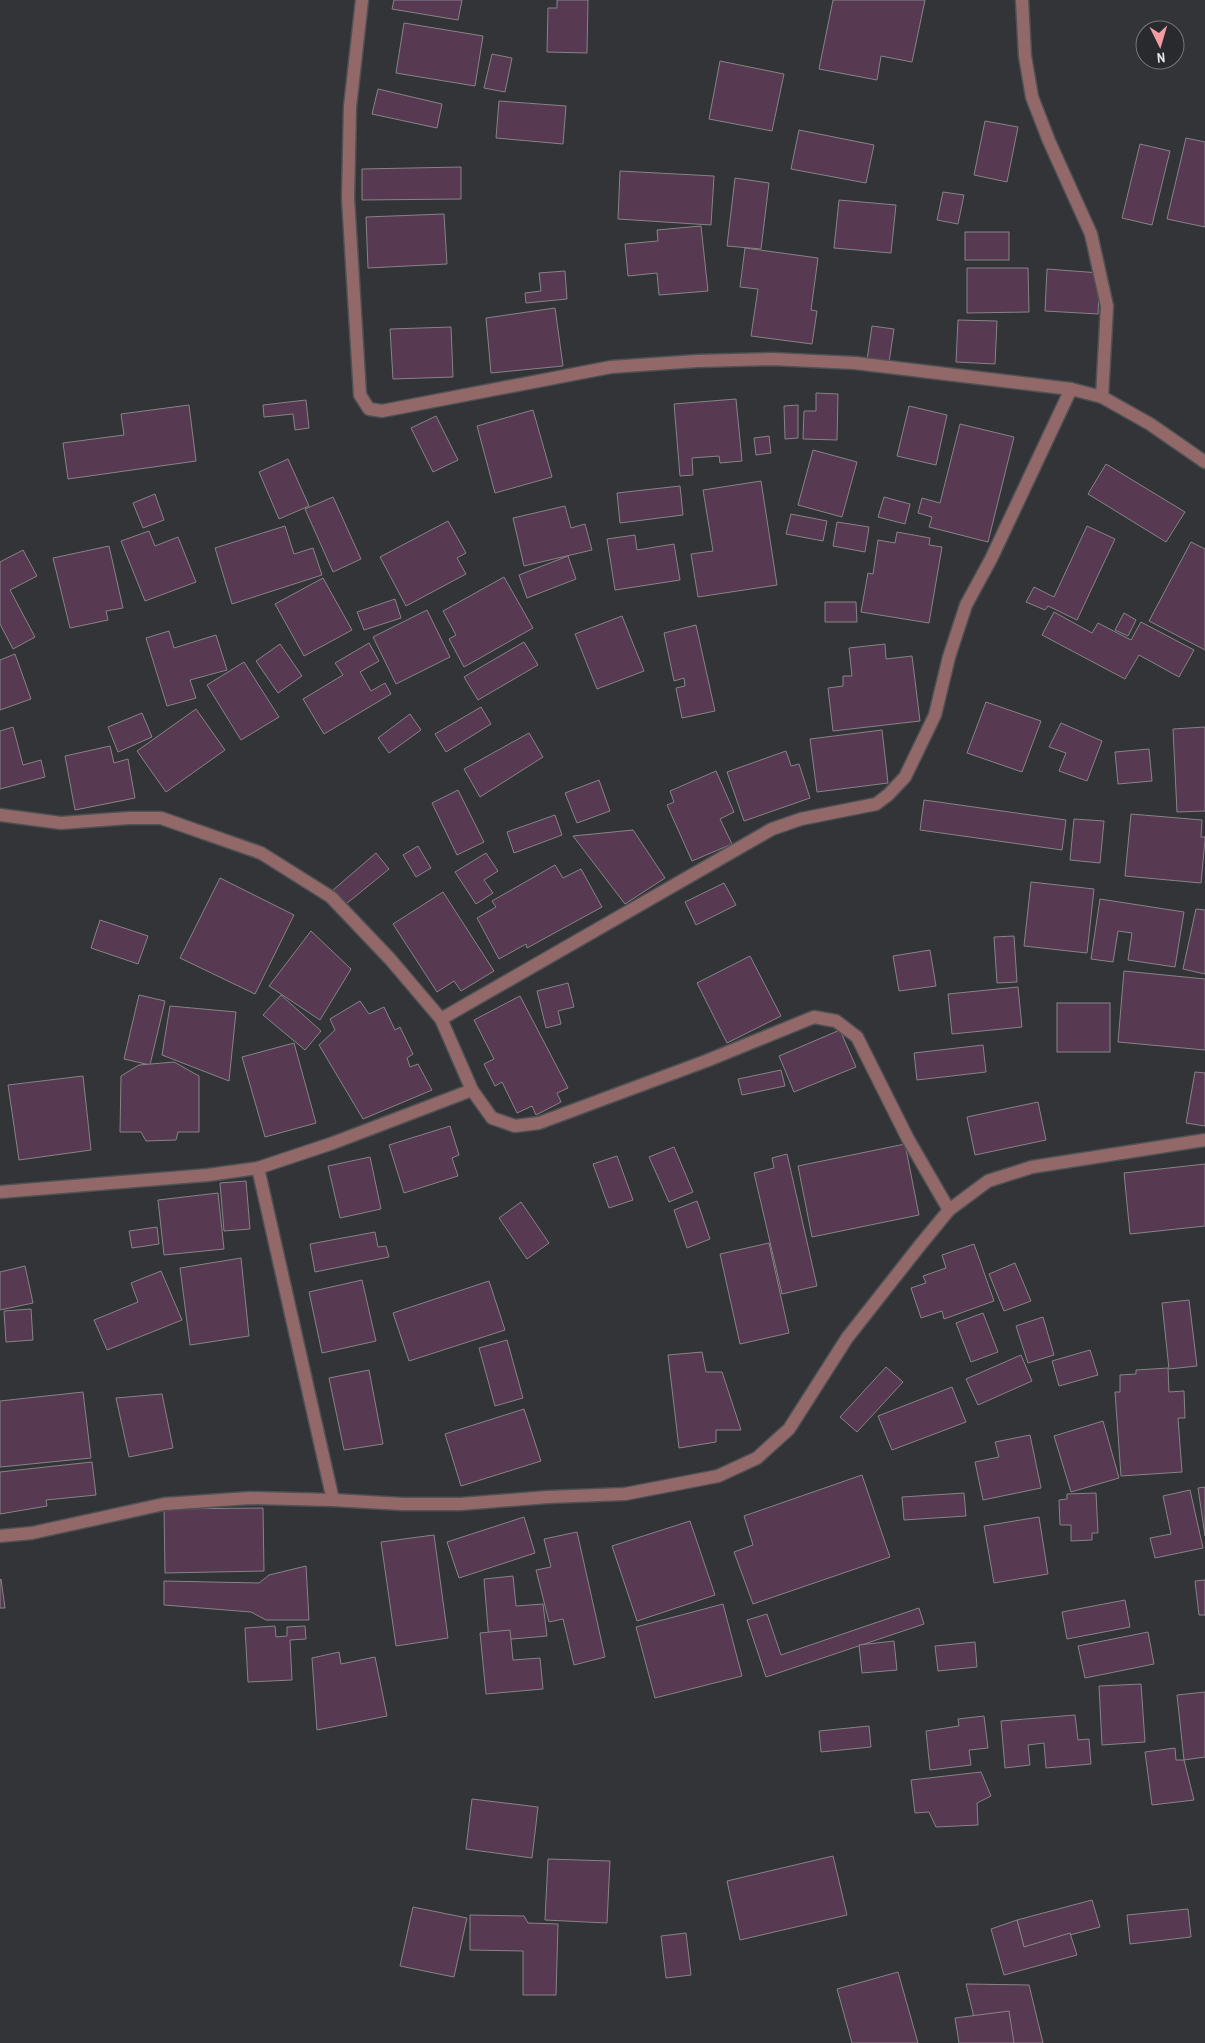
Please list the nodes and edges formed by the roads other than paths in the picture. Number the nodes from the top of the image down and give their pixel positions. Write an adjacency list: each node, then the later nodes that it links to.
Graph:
1 (362, 0): 3 (street)
2 (1022, 0): 4 (street)
3 (1071, 390): 4 (street); 7 (street)
4 (1102, 397): 5 (street)
5 (1205, 462)
6 (0, 815): 7 (street)
7 (441, 1019): 8 (street)
8 (472, 1090): 10 (street); 12 (street)
9 (1205, 1140): 12 (street)
10 (258, 1168): 11 (street); 13 (street)
11 (0, 1192)
12 (949, 1210): 13 (street)
13 (333, 1500): 14 (street)
14 (0, 1536)

